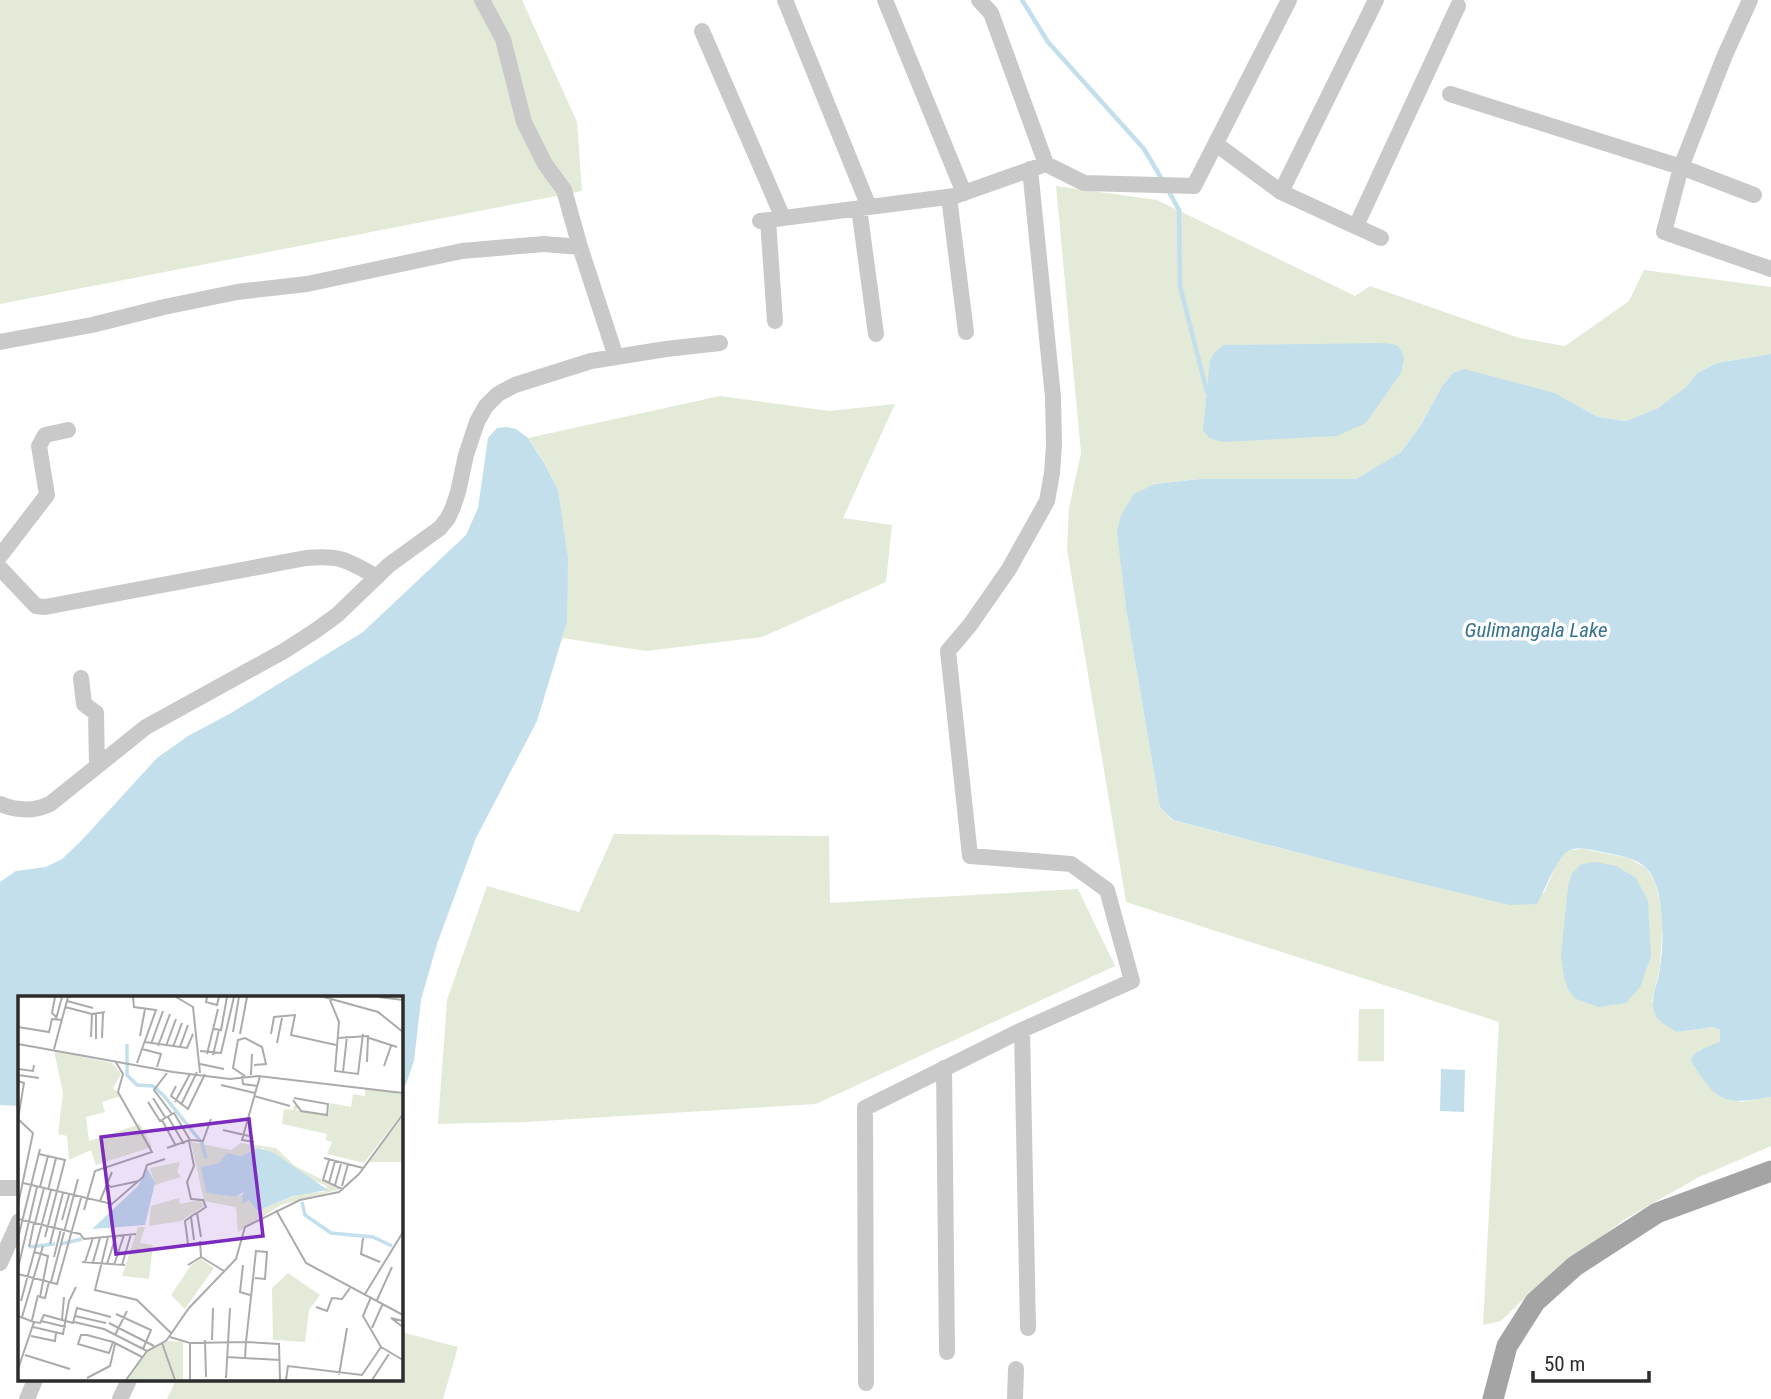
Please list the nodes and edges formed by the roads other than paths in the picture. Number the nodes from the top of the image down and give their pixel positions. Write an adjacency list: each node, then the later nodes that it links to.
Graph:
1 (482, 0): 22 (street)
2 (785, 0): 18 (street)
3 (885, 0): 16 (street)
4 (979, 0): 12 (street)
5 (1289, 0): 11 (street)
6 (1376, 0): 15 (street)
7 (1750, 0): 13 (street)
8 (1458, 6): 20 (street)
9 (702, 31): 19 (street)
10 (1450, 94): 13 (street)
11 (1216, 144): 12 (street); 15 (street)
12 (1046, 164): 14 (street)
13 (1681, 167): 17 (street); 23 (street)
14 (1030, 169): 16 (street); 37 (street)
15 (1281, 192): 20 (street)
16 (956, 195): 18 (street); 25 (street)
17 (1754, 195)
18 (864, 208): 19 (street); 26 (street)
19 (770, 219): 24 (street)
20 (1356, 226): 21 (street)
21 (1381, 238)
22 (580, 247): 27 (street); 29 (street)
23 (1771, 269)
24 (775, 321)
25 (966, 332)
26 (876, 334)
27 (0, 342)
28 (720, 343): 29 (street)
29 (616, 357): 33 (street)
30 (68, 430): 31 (street)
31 (0, 556)
32 (0, 568): 33 (street)
33 (377, 577): 35 (street)
34 (81, 678): 35 (street)
35 (97, 766): 36 (street)
36 (0, 804)
37 (1021, 1030): 38 (street); 44 (street)
38 (944, 1068): 45 (street); 49 (street)
39 (1771, 1171): 53 (main road)
40 (0, 1188): 41 (street)
41 (18, 1188)
42 (18, 1223): 43 (street)
43 (0, 1263)
44 (1028, 1328)
45 (947, 1352)
46 (1016, 1369): 52 (street)
47 (34, 1382): 50 (street)
48 (128, 1382): 51 (street)
49 (866, 1383)
50 (27, 1399)
51 (120, 1399)
52 (1015, 1399)
53 (1493, 1399)

